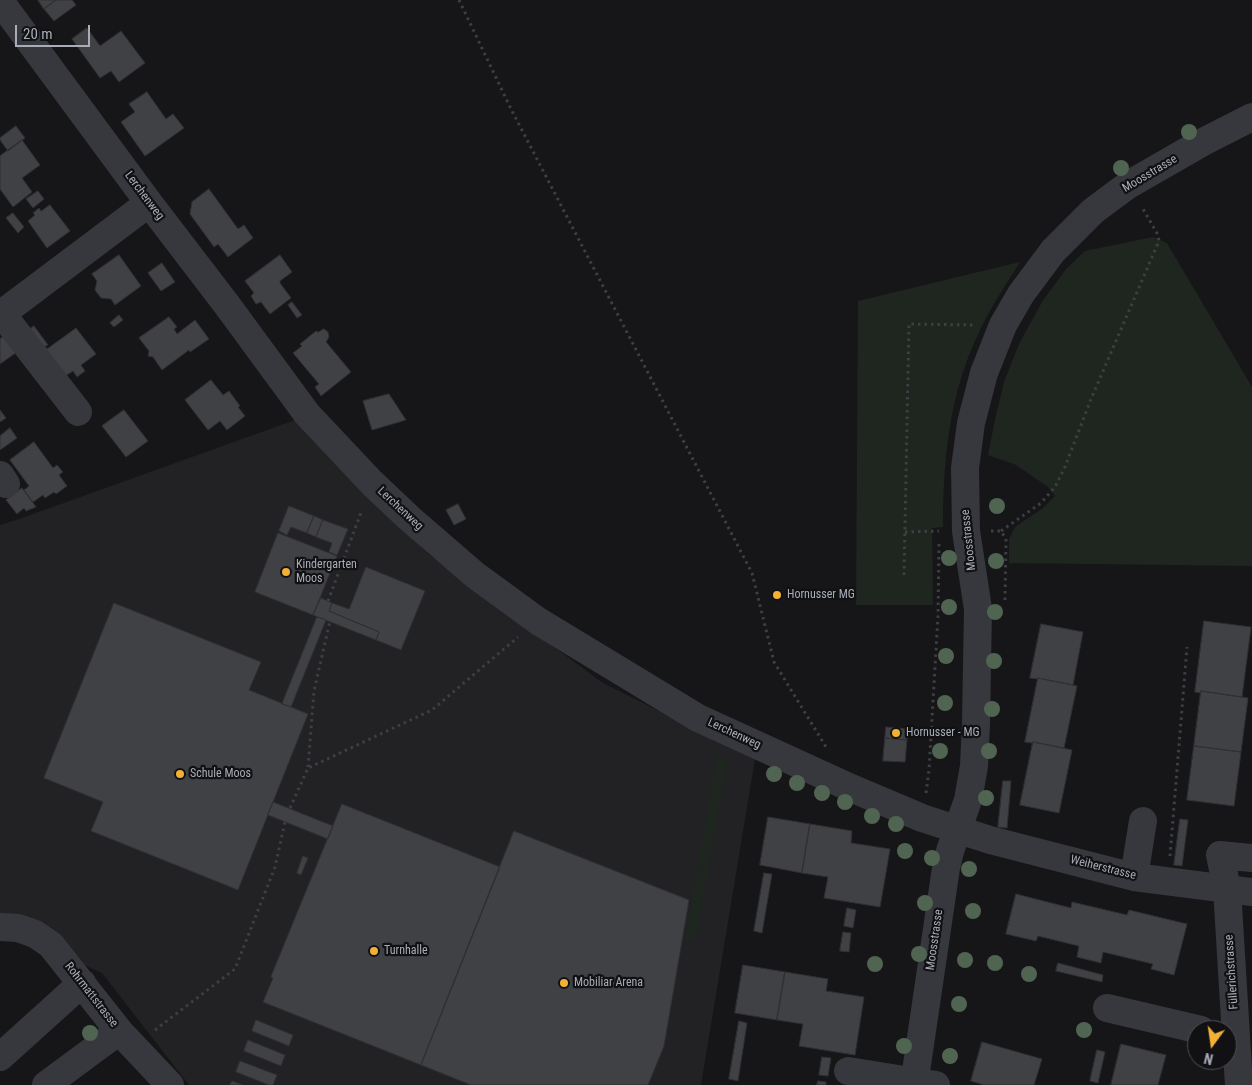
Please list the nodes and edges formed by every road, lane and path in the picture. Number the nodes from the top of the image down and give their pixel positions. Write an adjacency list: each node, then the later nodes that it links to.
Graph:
1 (459, 0): 19 (path)
2 (0, 1): 5 (street, Lerchenweg)
3 (1252, 117): 4 (street, Moosstrasse)
4 (1128, 185): 7 (street, Moosstrasse); 12 (path)
5 (149, 203): 6 (street); 9 (street, Lerchenweg)
6 (1, 315): 8 (street)
7 (1003, 325): 11 (street, Moosstrasse); 13 (path)
8 (78, 412)
9 (372, 483): 15 (path); 16 (street, Lerchenweg)
10 (939, 531): 11 (path); 13 (path); 22 (path)
11 (966, 531): 25 (street, Moosstrasse)
12 (1001, 531)
13 (905, 532): 14 (path)
14 (904, 575)
15 (328, 601)
16 (538, 620): 20 (path); 22 (street, Lerchenweg)
17 (330, 622): 20 (path)
18 (1187, 647): 28 (path)
19 (828, 750)
20 (308, 768): 21 (path)
21 (290, 808)
22 (922, 818): 25 (street, Lerchenweg)
23 (1143, 821): 27 (street)
24 (285, 822): 35 (path)
25 (957, 830): 27 (street, Weiherstrasse); 39 (street, Moosstrasse)
26 (1252, 858): 29 (street, Füllerichstrasse)
27 (1134, 877): 28 (street, Weiherstrasse)
28 (1168, 881): 29 (street, Weiherstrasse)
29 (1240, 890): 33 (street, Füllerichstrasse)
30 (0, 926): 31 (street, Rohrmattstrasse)
31 (82, 983): 35 (street, Rohrmattstrasse); 36 (street)
32 (1107, 1008): 34 (street)
33 (1233, 1020)
34 (1187, 1027)
35 (126, 1039): 40 (street); 41 (street, Rohrmattstrasse)
36 (0, 1057)
37 (848, 1070): 39 (street)
38 (1237, 1070): 42 (street, Füllerichstrasse)
39 (921, 1084)
40 (46, 1085)
41 (170, 1085)
42 (1239, 1085)

